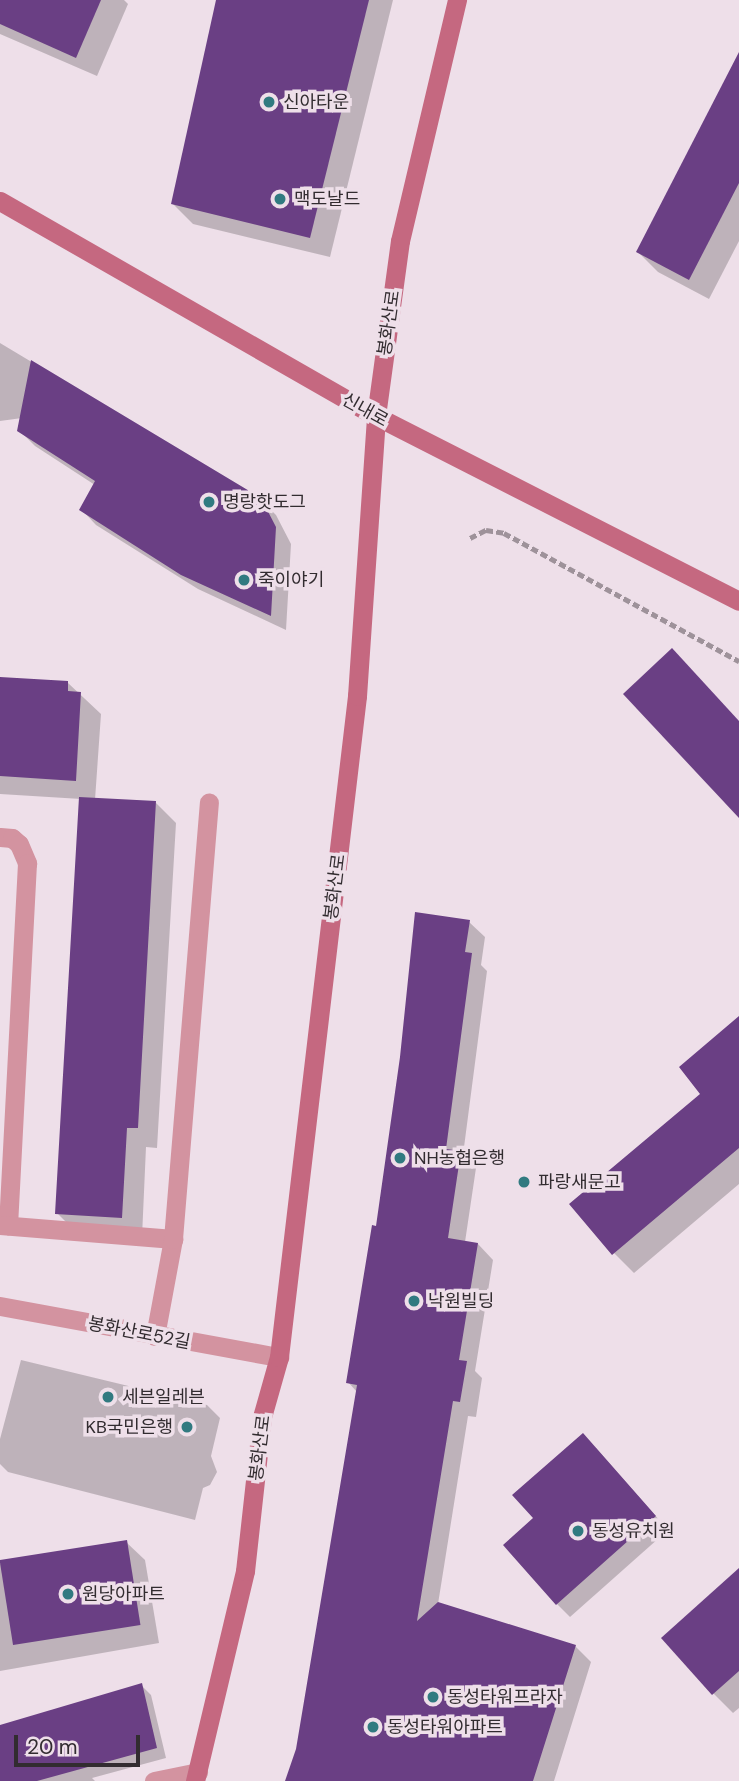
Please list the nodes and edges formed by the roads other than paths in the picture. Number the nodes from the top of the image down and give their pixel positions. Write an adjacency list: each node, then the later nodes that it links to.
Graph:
1 (457, 0): 3 (main road, 봉화산로)
2 (0, 201): 3 (main road, 신내로)
3 (376, 416): 4 (main road, 신내로); 11 (main road, 봉화산로)
4 (739, 601)
5 (209, 802): 8 (street)
6 (0, 836): 7 (street)
7 (4, 1226): 8 (street)
8 (173, 1239): 10 (street)
9 (0, 1306): 10 (street, 봉화산로52길)
10 (155, 1336): 11 (street, 봉화산로52길)
11 (279, 1357): 12 (main road, 봉화산로)
12 (196, 1776): 13 (street, 봉화산로)
13 (154, 1781)

